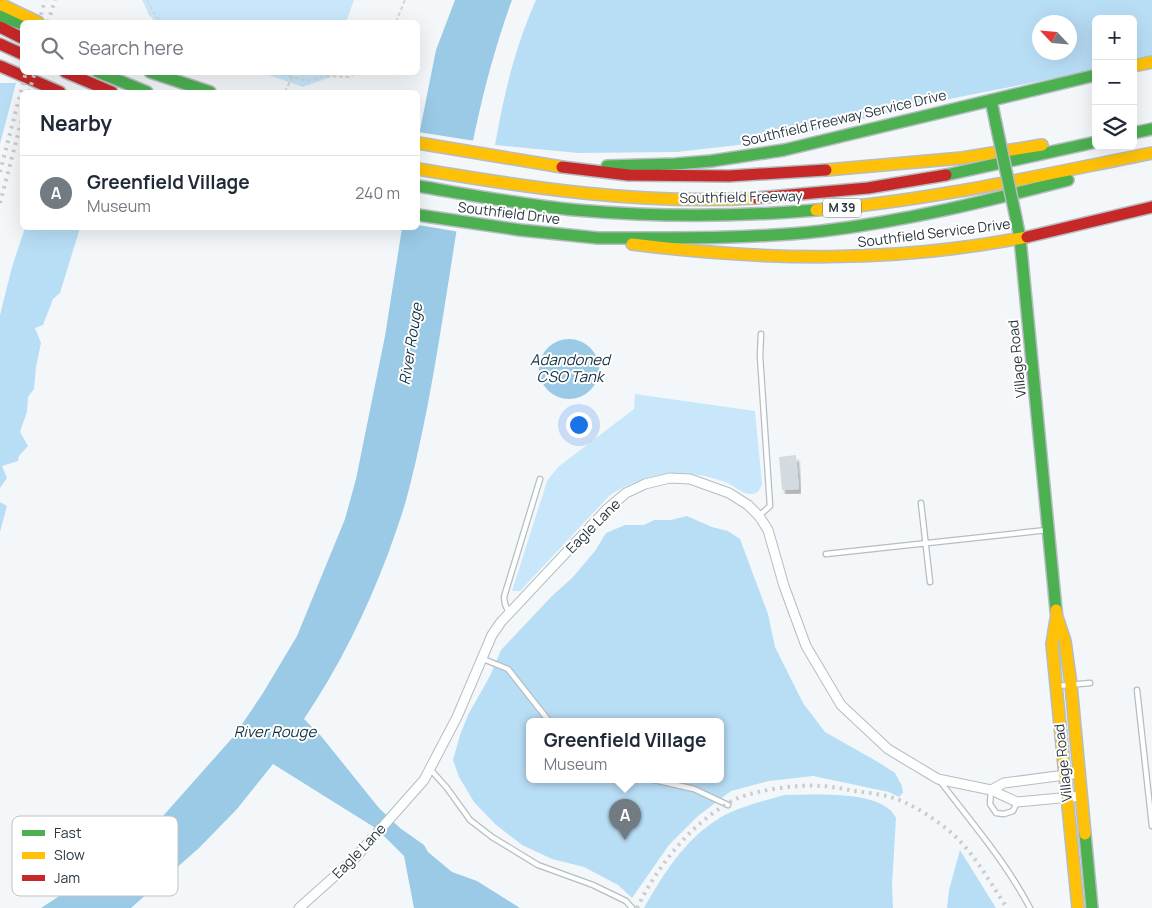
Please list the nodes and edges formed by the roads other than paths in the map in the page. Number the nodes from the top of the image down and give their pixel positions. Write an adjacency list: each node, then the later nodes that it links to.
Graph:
1 (9, 0): 4 (main road)
2 (0, 4): 4 (main road)
3 (0, 16): 4 (main road)
4 (23, 20)
5 (0, 27): 6 (main road)
6 (20, 37)
7 (0, 44): 8 (main road)
8 (20, 53)
9 (1152, 62): 10 (main road)
10 (1137, 65)
11 (0, 66): 12 (main road)
12 (19, 74): 17 (main road)
13 (21, 75): 19 (main road)
14 (71, 75): 20 (main road)
15 (105, 75): 21 (main road)
16 (159, 75): 22 (main road)
17 (0, 76)
18 (1092, 76): 23 (main road, Southfield Freeway Service Drive)
19 (55, 90)
20 (107, 90)
21 (142, 90)
22 (204, 90)
23 (991, 100): 32 (main road, Southfield Freeway Service Drive); 38 (main road, Village Road, bridge)
24 (1152, 127): 25 (main road); 26 (main road)
25 (1137, 129)
26 (1137, 132)
27 (1092, 137): 32 (main road)
28 (420, 143): 32 (main road, Southfield Freeway Service Drive)
29 (1092, 143): 33 (main road, Southfield Freeway / M 39)
30 (1152, 153): 34 (main road, Southfield Freeway / M 39)
31 (1152, 157): 37 (main road)
32 (562, 167)
33 (420, 169)
34 (420, 186)
35 (1152, 206): 38 (main road, Southfield Service Drive)
36 (420, 215): 37 (main road, Southfield Drive)
37 (598, 238): 38 (main road, Southfield Service Drive)
38 (1020, 238): 43 (main road, Village Road)
39 (761, 334): 42 (lane)
40 (540, 479): 47 (lane)
41 (921, 503): 44 (lane)
42 (760, 516): 47 (street, Eagle Lane); 58 (street, Eagle Lane)
43 (1049, 530): 44 (lane); 48 (main road, Village Road)
44 (926, 543): 45 (lane); 46 (lane)
45 (826, 554)
46 (930, 582)
47 (509, 613): 49 (street, Eagle Lane)
48 (1057, 617): 51 (main road, Village Road); 52 (main road, Village Road)
49 (481, 658): 54 (lane); 55 (street, Eagle Lane)
50 (1090, 683): 51 (lane)
51 (1071, 685): 52 (lane); 56 (main road, Village Road)
52 (1056, 686): 57 (main road, Village Road)
53 (1137, 690): 65 (lane)
54 (547, 718)
55 (430, 769): 66 (street, Eagle Lane); 67 (lane)
56 (1080, 773): 57 (street); 61 (main road, Village Road)
57 (1064, 775): 60 (street); 62 (main road, Village Road)
58 (938, 779): 60 (street, Eagle Lane); 68 (lane)
59 (668, 783): 64 (lane)
60 (991, 790): 63 (street, Eagle Lane); 63 (lane)
61 (1082, 796): 62 (street); 70 (main road, Village Road)
62 (1066, 797): 63 (street); 69 (main road, Village Road)
63 (1017, 802)
64 (728, 804)
65 (1152, 826)
66 (299, 908)
67 (632, 908)
68 (1030, 908)
69 (1078, 908)
70 (1092, 908)

